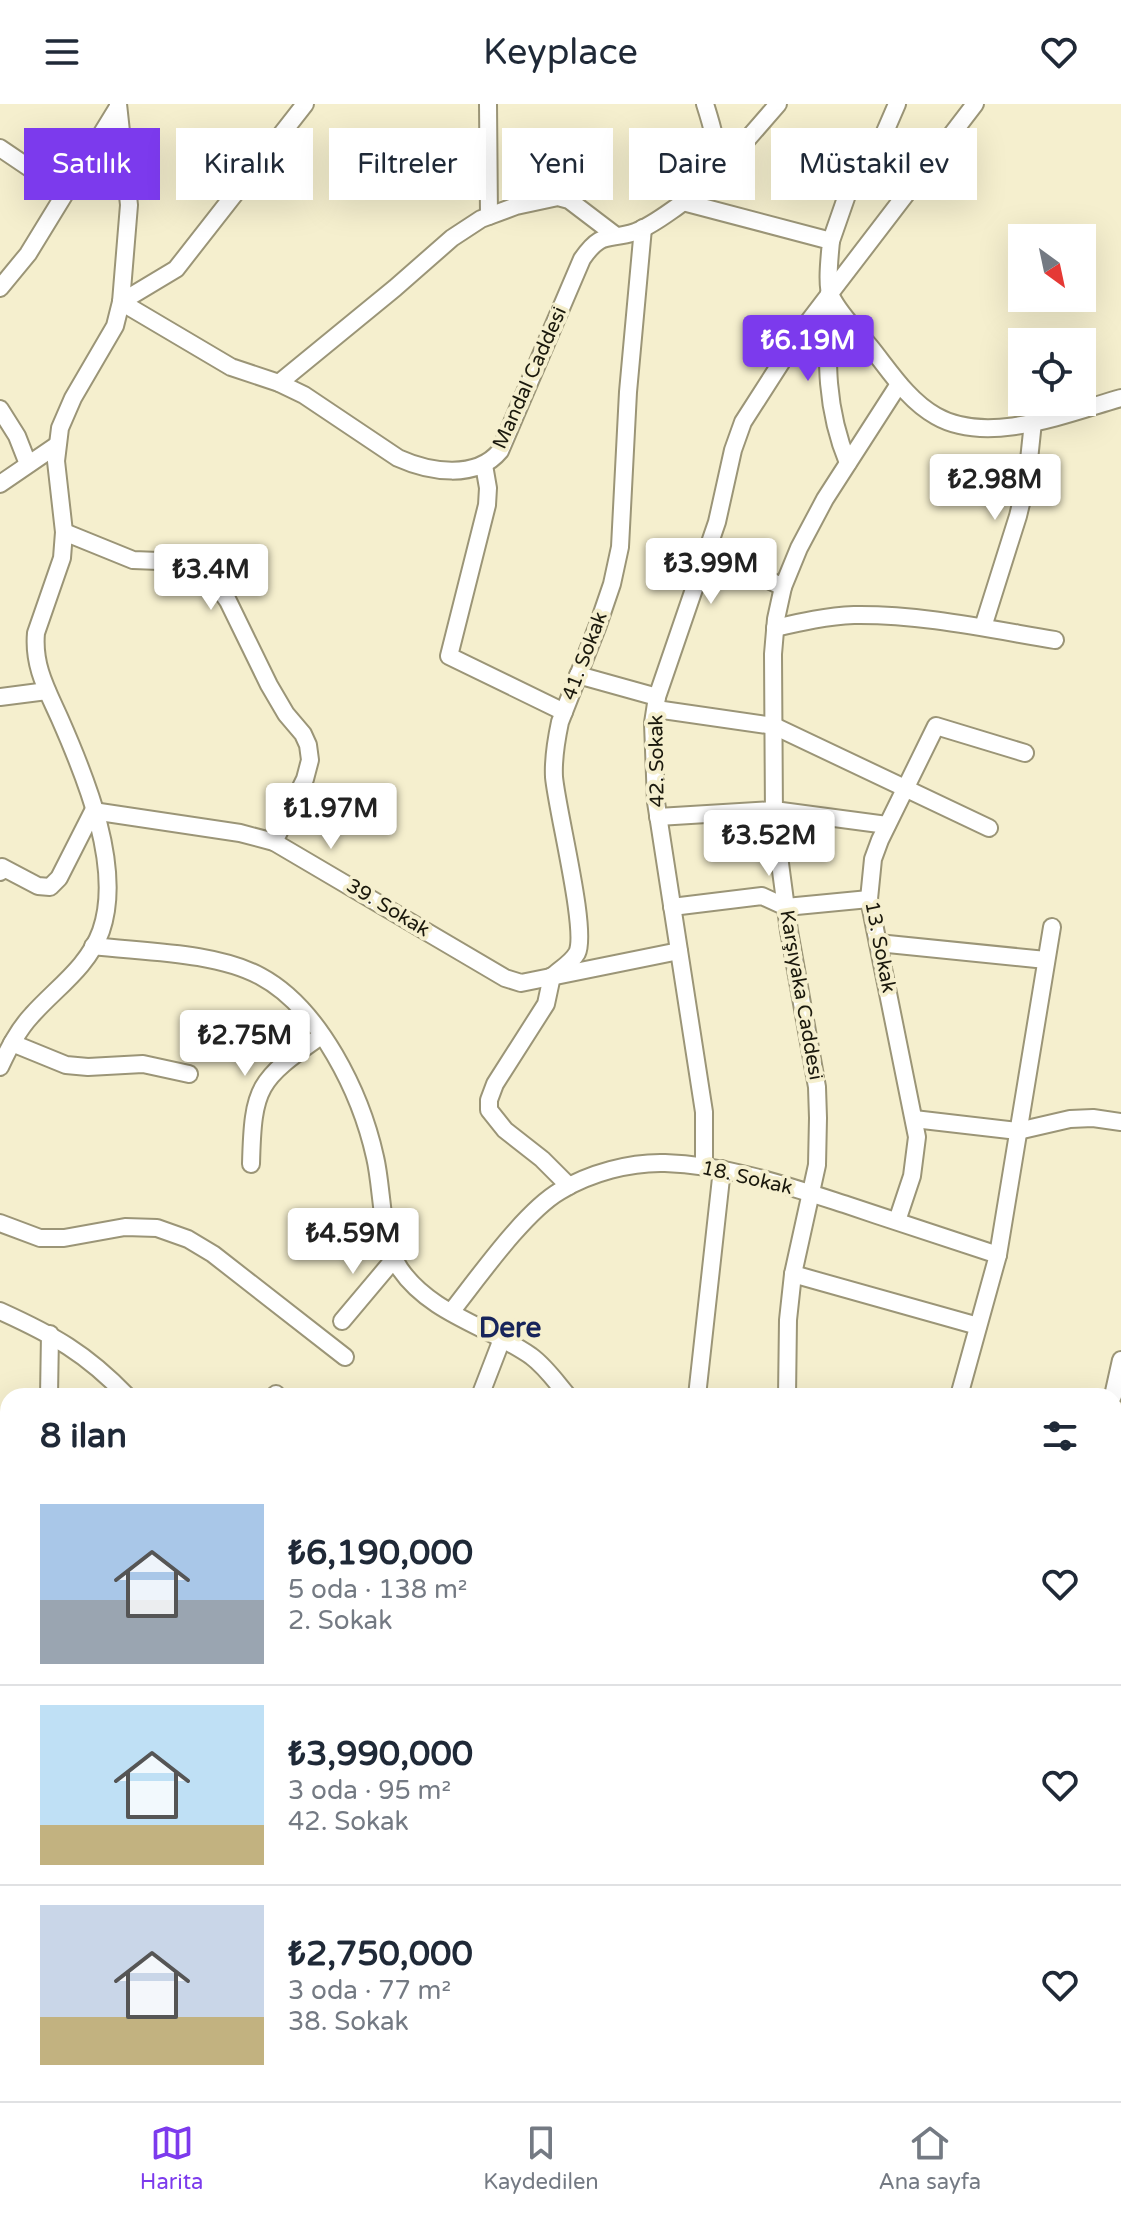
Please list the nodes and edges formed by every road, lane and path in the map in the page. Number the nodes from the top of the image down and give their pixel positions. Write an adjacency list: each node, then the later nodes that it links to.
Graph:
1 (305, 104): 22 (street)
2 (488, 104): 16 (street)
3 (705, 104): 9 (street)
4 (778, 104): 10 (street, Mandal Caddesi)
5 (897, 104): 19 (street)
6 (975, 104): 21 (street, 42. Sokak)
7 (118, 106): 8 (street); 22 (street)
8 (104, 128)
9 (712, 128)
10 (755, 130)
11 (0, 148): 12 (street)
12 (24, 164)
13 (60, 200): 20 (street)
14 (686, 200): 15 (street, Mandal Caddesi)
15 (683, 202): 17 (street, Mandal Caddesi); 19 (street)
16 (489, 216): 18 (street); 23 (street)
17 (643, 228): 18 (street, Mandal Caddesi); 39 (street, 41. Sokak)
18 (615, 235): 31 (street, Mandal Caddesi)
19 (831, 241): 21 (street)
20 (0, 288)
21 (829, 294): 24 (street); 29 (street); 34 (street, 42. Sokak)
22 (121, 302): 23 (street, Mandal Caddesi); 28 (street)
23 (279, 383): 31 (street, Mandal Caddesi)
24 (899, 384): 27 (street); 29 (street, Karşıyaka Caddesi)
25 (1121, 398): 27 (street)
26 (0, 409): 30 (street)
27 (1033, 422): 36 (street)
28 (57, 445): 30 (street); 33 (street)
29 (848, 463): 35 (street, Karşıyaka Caddesi)
30 (28, 464): 32 (street)
31 (484, 465): 43 (street)
32 (0, 484)
33 (64, 532): 40 (street); 52 (street)
34 (708, 551): 35 (street); 42 (street, 42. Sokak)
35 (783, 587): 37 (street, Karşıyaka Caddesi)
36 (983, 627): 37 (street); 38 (street)
37 (775, 628): 44 (street, Karşıyaka Caddesi)
38 (1055, 640)
39 (578, 675): 42 (street); 43 (street, 41. Sokak)
40 (47, 691): 41 (street); 48 (street)
41 (0, 697)
42 (656, 703): 44 (street); 49 (street, 42. Sokak)
43 (564, 712): 62 (street, 41. Sokak)
44 (774, 726): 46 (street); 47 (street, Karşıyaka Caddesi)
45 (1025, 753): 46 (street, 13. Sokak)
46 (904, 787): 50 (street, 13. Sokak); 51 (street)
47 (774, 810): 49 (street); 50 (street); 56 (street, Karşıyaka Caddesi)
48 (93, 811): 52 (street, 39. Sokak); 53 (street); 59 (street)
49 (658, 817): 55 (street, 42. Sokak)
50 (887, 825): 54 (street, 13. Sokak)
51 (989, 828)
52 (274, 842): 62 (street, 39. Sokak)
53 (0, 872)
54 (869, 899): 56 (street); 58 (street, 13. Sokak)
55 (672, 907): 56 (street); 60 (street, 42. Sokak)
56 (786, 907): 74 (street, Karşıyaka Caddesi)
57 (1052, 927): 61 (street)
58 (878, 943): 61 (street); 67 (street, 13. Sokak)
59 (93, 946): 63 (street); 64 (street)
60 (679, 951): 62 (street, 39. Sokak); 71 (street, 42. Sokak)
61 (1046, 960): 69 (street)
62 (552, 976): 73 (street)
63 (321, 1036): 70 (street); 78 (street)
64 (12, 1043): 65 (street); 66 (street)
65 (1, 1062)
66 (189, 1074)
67 (914, 1119): 69 (street); 75 (street, 13. Sokak)
68 (1121, 1122): 69 (street)
69 (1018, 1131): 77 (street)
70 (251, 1164)
71 (704, 1167): 72 (street, 18. Sokak); 73 (street, 18. Sokak)
72 (722, 1169): 74 (street, 18. Sokak); 92 (street)
73 (569, 1186): 81 (street, 18. Sokak)
74 (811, 1193): 75 (street, 18. Sokak); 79 (street, Karşıyaka Caddesi)
75 (897, 1221): 77 (street, 18. Sokak)
76 (0, 1223): 86 (street)
77 (998, 1255): 83 (street)
78 (395, 1258): 81 (street); 82 (street)
79 (793, 1274): 83 (street); 93 (street, Karşıyaka Caddesi)
80 (0, 1311): 84 (street)
81 (451, 1312): 85 (street)
82 (342, 1321)
83 (978, 1326): 94 (street)
84 (50, 1334): 88 (street); 89 (street)
85 (502, 1339): 90 (street); 91 (street)
86 (345, 1357)
87 (1121, 1360): 95 (street)
88 (49, 1388)
89 (118, 1388)
90 (483, 1388)
91 (561, 1388)
92 (698, 1388)
93 (787, 1388)
94 (961, 1388)
95 (1115, 1388)

